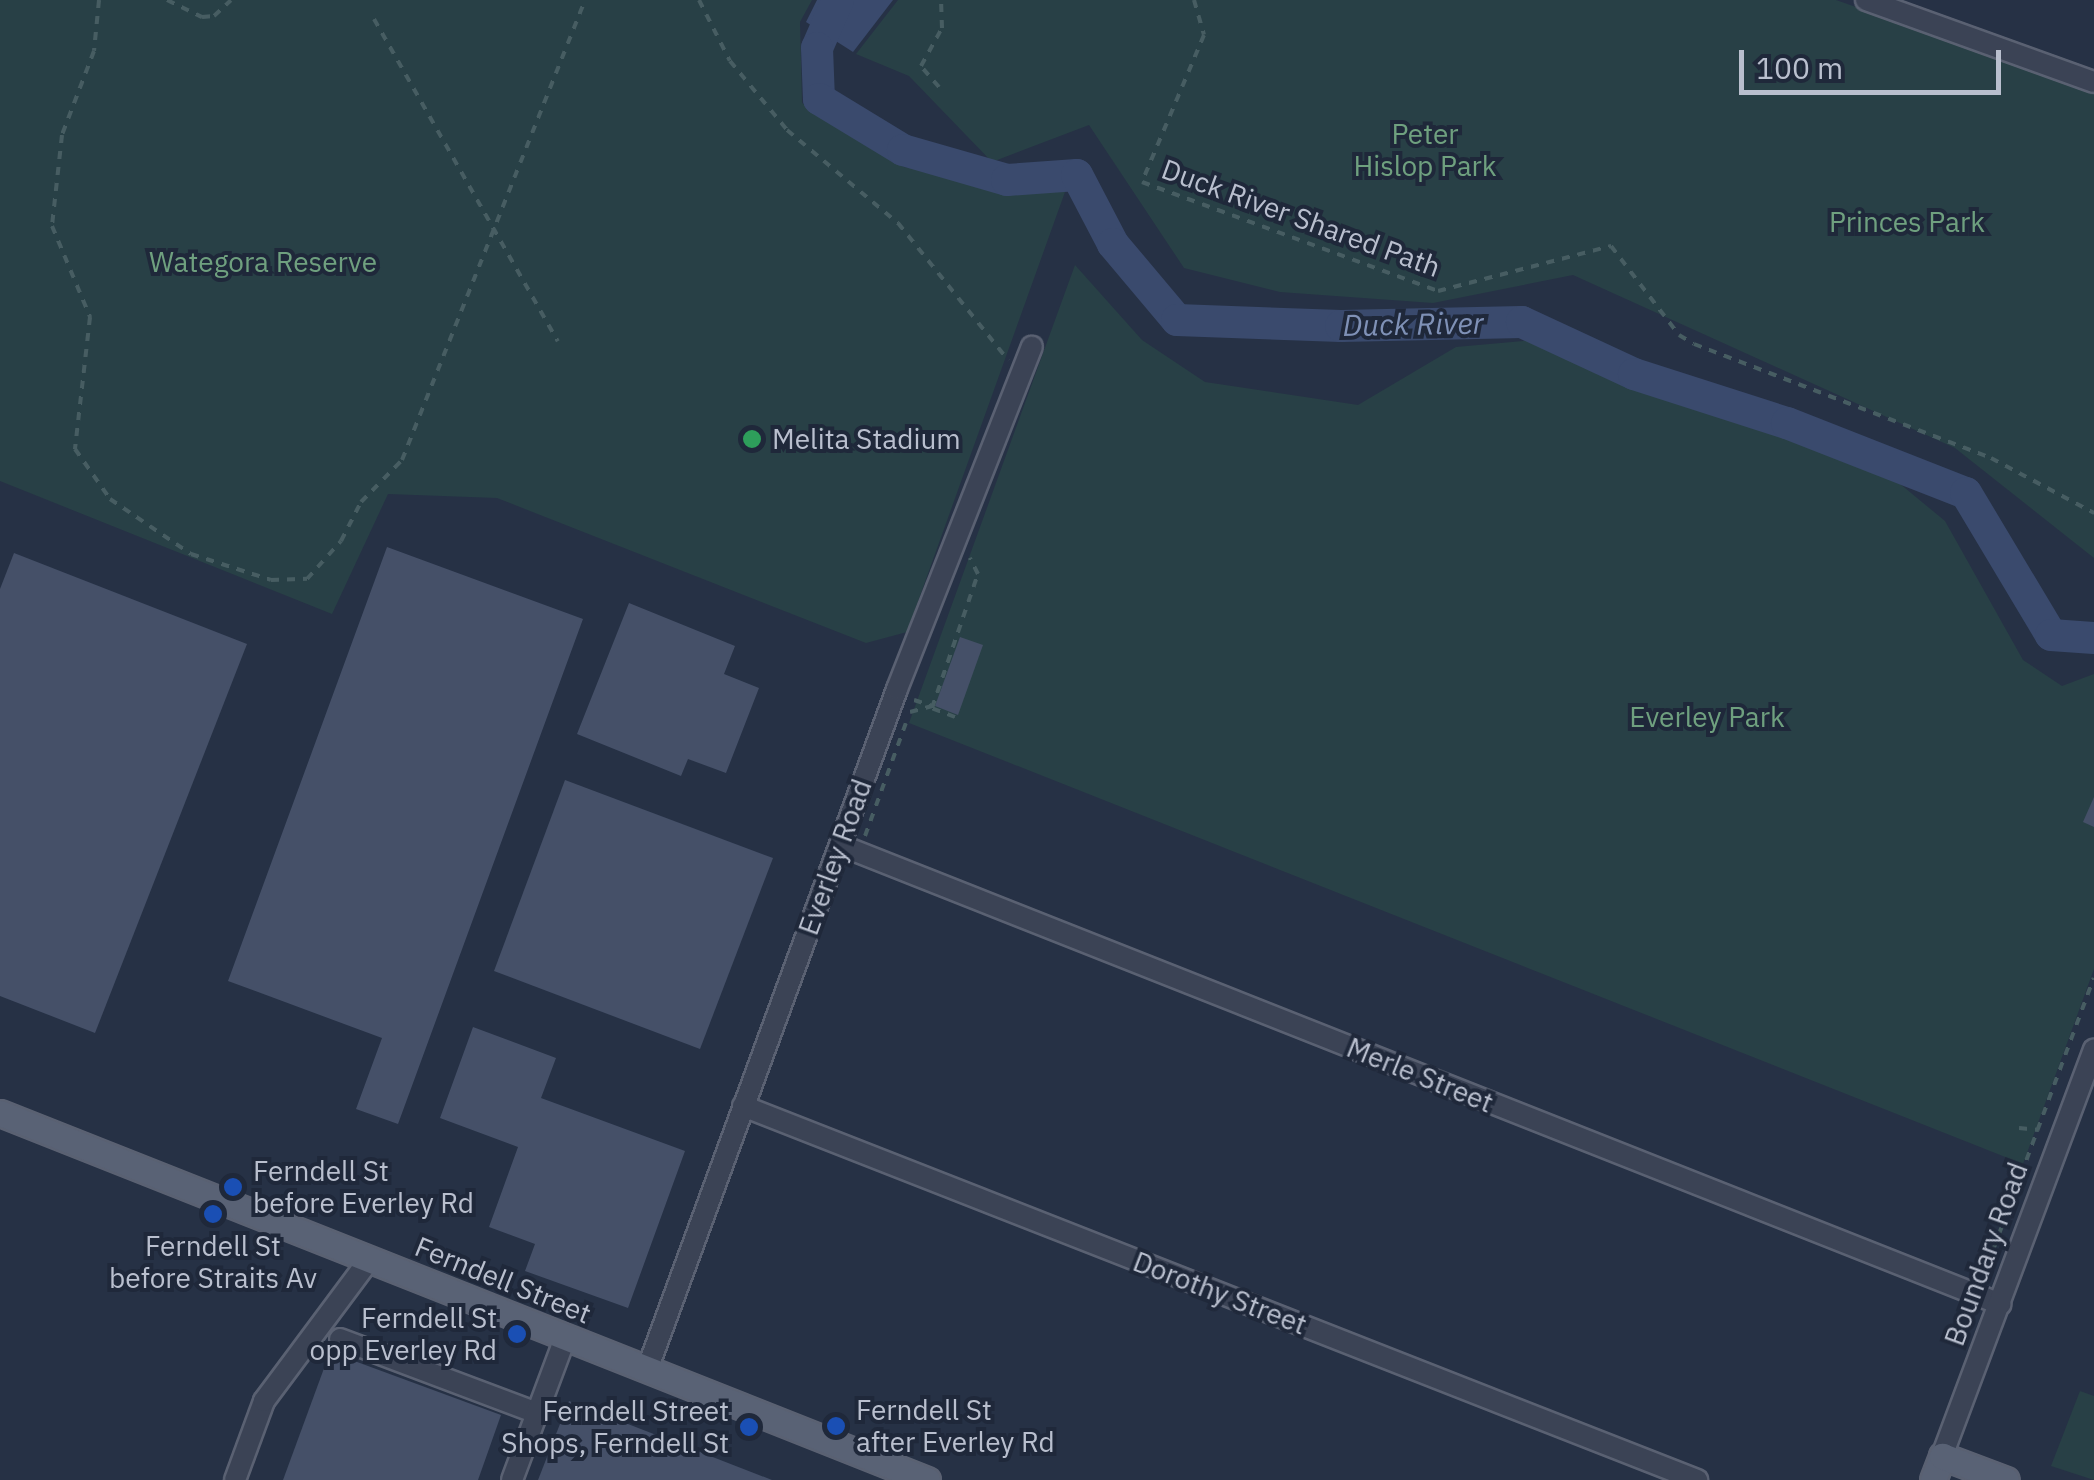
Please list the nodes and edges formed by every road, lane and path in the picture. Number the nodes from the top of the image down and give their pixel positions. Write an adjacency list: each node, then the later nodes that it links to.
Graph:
1 (99, 0): 12 (path)
2 (167, 0): 3 (path)
3 (231, 0)
4 (586, 0): 12 (path)
5 (699, 0): 15 (path)
6 (941, 0): 11 (path)
7 (1194, 0): 16 (path, Duck River Shared Path)
8 (1866, 0): 10 (street)
9 (374, 19): 12 (path)
10 (2094, 82)
11 (938, 87)
12 (495, 227): 13 (path)
13 (558, 341)
14 (1032, 347): 15 (street, Everley Road)
15 (1022, 374): 17 (street, Everley Road)
16 (2094, 513)
17 (953, 549): 18 (path); 22 (street, Everley Road)
18 (933, 706): 19 (path); 19 (path); 20 (path)
19 (910, 712): 21 (path)
20 (955, 717)
21 (864, 842)
22 (840, 845): 25 (street, Everley Road); 31 (street, Merle Street)
23 (2094, 978): 28 (path)
24 (2094, 1050): 31 (street, Boundary Road)
25 (743, 1106): 34 (street, Everley Road); 40 (street, Dorothy Street)
26 (0, 1114): 29 (main road, Ferndell Street)
27 (2019, 1128): 28 (path)
28 (2039, 1130): 30 (path)
29 (370, 1259): 32 (main road, Ferndell Street); 37 (street)
30 (1982, 1280)
31 (2000, 1304): 36 (street, Boundary Road)
32 (566, 1338): 34 (main road, Ferndell Street); 35 (street)
33 (340, 1339): 35 (street)
34 (646, 1370): 39 (main road, Ferndell Street)
35 (537, 1413): 38 (street)
36 (1938, 1468): 41 (main road)
37 (235, 1480)
38 (512, 1480)
39 (927, 1480)
40 (1698, 1480)
41 (2006, 1480)

